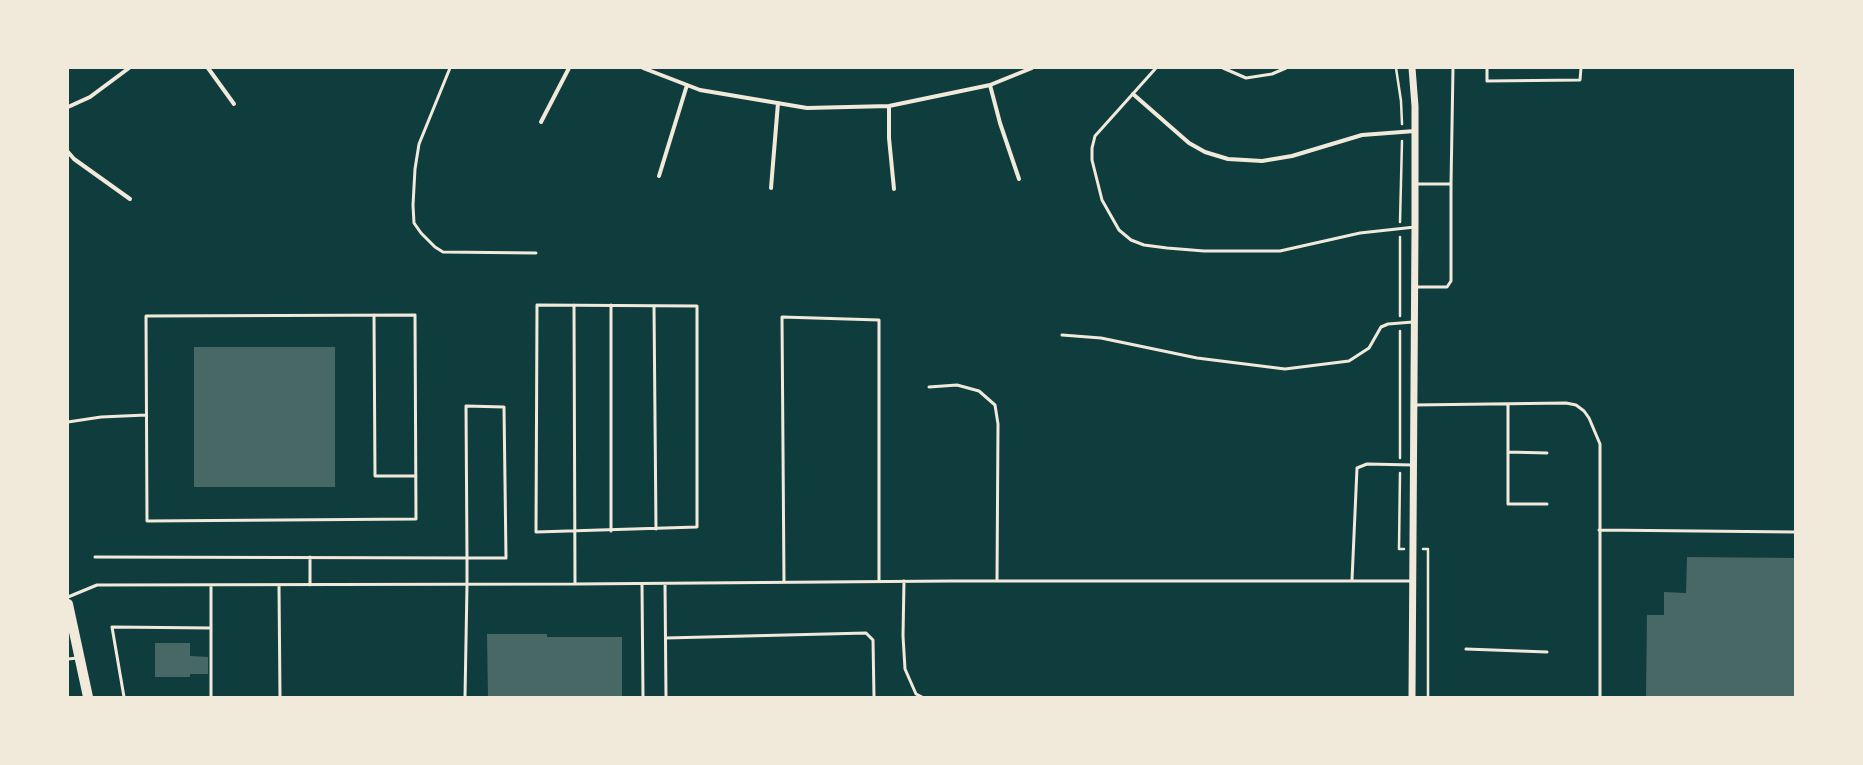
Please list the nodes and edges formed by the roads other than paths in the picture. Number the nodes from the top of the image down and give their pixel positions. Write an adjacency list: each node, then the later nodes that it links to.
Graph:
1 (129, 68): 20 (street)
2 (208, 68): 18 (street)
3 (450, 68): 32 (lane)
4 (569, 68): 21 (street)
5 (644, 68): 14 (street)
6 (1032, 68): 15 (street)
7 (1156, 68): 16 (lane)
8 (1222, 68): 9 (lane)
9 (1286, 68)
10 (1412, 68): 22 (street)
11 (1453, 68): 27 (lane)
12 (1487, 68): 13 (lane)
13 (1581, 68)
14 (686, 85): 17 (street); 24 (street)
15 (990, 85): 19 (street); 25 (street)
16 (1133, 94): 22 (street); 31 (lane)
17 (778, 103): 19 (street); 28 (street)
18 (234, 104)
19 (889, 106): 29 (street)
20 (68, 107)
21 (541, 122)
22 (1415, 131): 26 (street)
23 (68, 152): 30 (street)
24 (659, 176)
25 (1019, 179)
26 (1415, 184): 27 (lane); 31 (street)
27 (1451, 184): 33 (lane)
28 (771, 188)
29 (894, 189)
30 (130, 199)
31 (1415, 227): 33 (street)
32 (536, 253)
33 (1415, 287): 38 (street)
34 (574, 305): 35 (lane); 53 (lane); 53 (lane)
35 (611, 305): 36 (lane); 52 (lane)
36 (654, 306): 50 (lane); 50 (lane)
37 (374, 315): 43 (lane); 48 (lane); 48 (lane)
38 (1414, 322): 39 (lane); 42 (street)
39 (1062, 335)
40 (929, 387): 61 (lane)
41 (1508, 404): 42 (lane); 45 (lane); 51 (lane)
42 (1414, 405): 47 (street)
43 (146, 415): 44 (lane); 48 (lane)
44 (68, 422)
45 (1508, 452): 46 (lane); 49 (lane)
46 (1547, 453)
47 (1413, 466): 58 (lane); 62 (street)
48 (416, 476)
49 (1547, 504)
50 (656, 529): 52 (lane)
51 (1600, 530): 54 (lane); 89 (lane)
52 (611, 531): 53 (lane)
53 (575, 532): 64 (lane)
54 (1795, 532)
55 (95, 557): 56 (lane)
56 (310, 558): 57 (lane); 67 (lane)
57 (467, 558): 57 (lane); 68 (lane)
58 (1352, 580): 61 (lane); 62 (lane)
59 (879, 581): 60 (lane); 63 (lane); 63 (lane)
60 (904, 581): 61 (lane); 87 (lane)
61 (997, 581)
62 (1413, 581): 88 (street)
63 (784, 582): 66 (lane)
64 (575, 584): 65 (lane); 68 (lane)
65 (642, 584): 66 (lane); 84 (lane)
66 (665, 584): 74 (lane)
67 (310, 585): 68 (lane); 70 (lane)
68 (467, 585): 83 (lane)
69 (211, 586): 70 (lane); 71 (lane); 73 (lane)
70 (278, 586): 82 (lane)
71 (68, 596)
72 (68, 604): 77 (main road)
73 (211, 628): 80 (lane); 81 (lane)
74 (666, 638): 85 (lane); 86 (lane)
75 (1466, 649): 76 (lane)
76 (1547, 652)
77 (79, 658): 78 (lane); 79 (main road)
78 (68, 659)
79 (88, 697)
80 (124, 697)
81 (211, 697)
82 (280, 697)
83 (466, 697)
84 (643, 697)
85 (666, 697)
86 (874, 697)
87 (922, 697)
88 (1412, 697)
89 (1600, 697)

